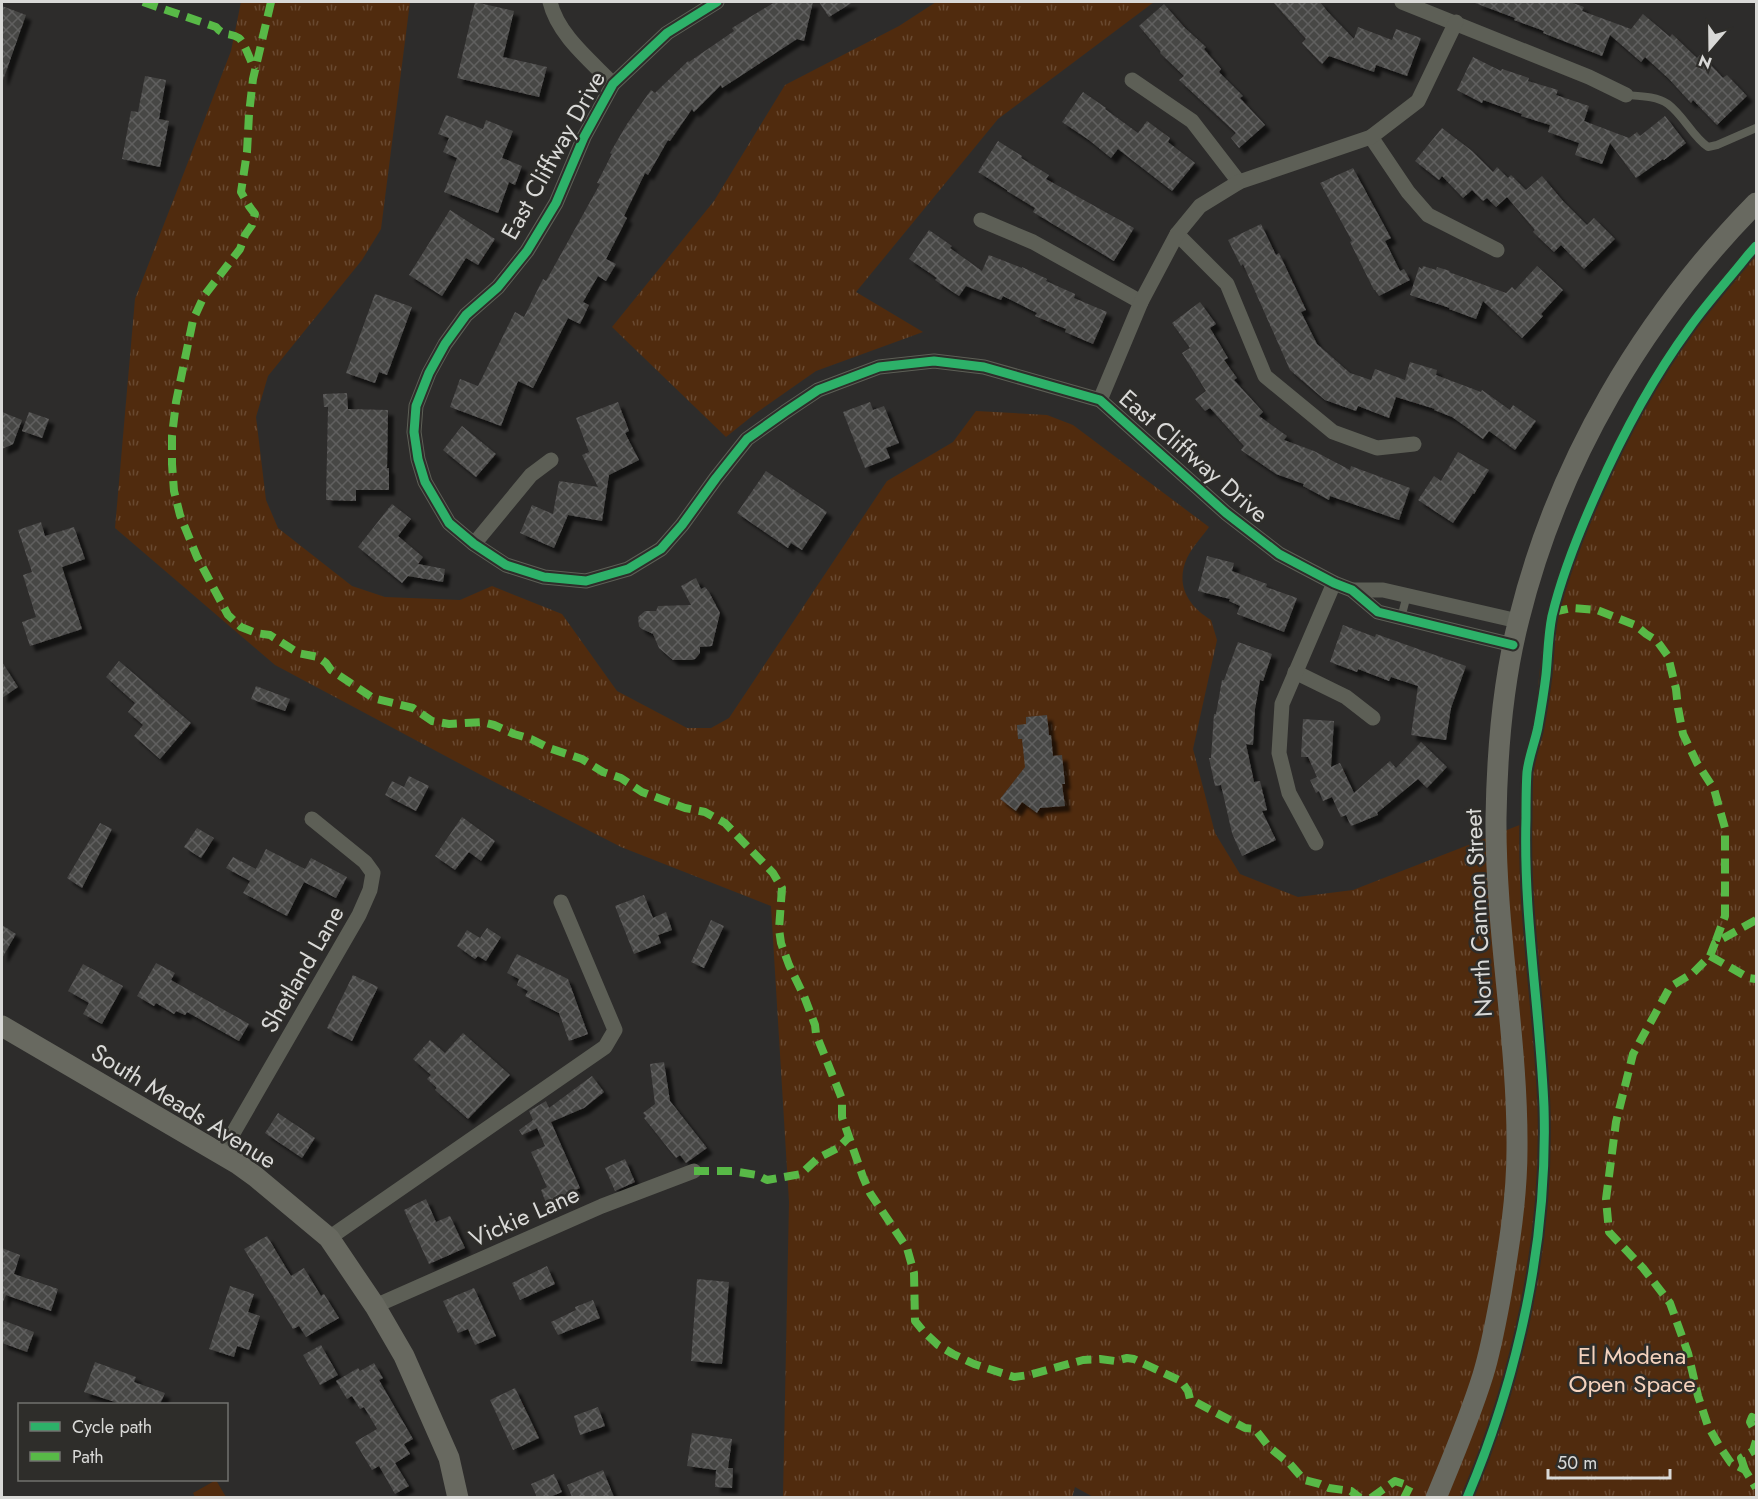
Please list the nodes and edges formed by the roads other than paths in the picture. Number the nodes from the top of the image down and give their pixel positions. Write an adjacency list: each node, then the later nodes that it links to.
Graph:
1 (550, 2): 6 (street)
2 (717, 2): 6 (street, East Cliffway Drive)
3 (1402, 2): 4 (street)
4 (1456, 22): 7 (street); 9 (street)
5 (1132, 80): 10 (street)
6 (613, 84): 19 (street, East Cliffway Drive)
7 (1626, 95): 8 (lane)
8 (1756, 128)
9 (1371, 137): 10 (street); 14 (street)
10 (1239, 182): 13 (street)
11 (1756, 203): 24 (main road, North Cannon Street)
12 (981, 220): 15 (street)
13 (1178, 234): 15 (street); 17 (street)
14 (1497, 250)
15 (1141, 302): 16 (street)
16 (1100, 400): 19 (street, East Cliffway Drive); 20 (street, East Cliffway Drive)
17 (1414, 444)
18 (551, 460): 19 (street)
19 (474, 544)
20 (1334, 583): 21 (street, East Cliffway Drive); 26 (street)
21 (1352, 590): 22 (street, East Cliffway Drive); 23 (street, East Cliffway Drive)
22 (1407, 595): 23 (lane); 24 (street, East Cliffway Drive)
23 (1401, 618): 25 (street, East Cliffway Drive)
24 (1518, 621): 25 (main road, North Cannon Street)
25 (1513, 645): 37 (main road, North Cannon Street)
26 (1295, 672): 27 (street); 29 (street)
27 (1373, 718)
28 (312, 819): 32 (street, Shetland Lane)
29 (1316, 843)
30 (561, 902): 34 (street)
31 (2, 1026): 32 (main road, South Meads Avenue)
32 (221, 1155): 34 (main road, South Meads Avenue)
33 (694, 1171): 35 (street, Vickie Lane)
34 (329, 1238): 35 (main road, South Meads Avenue)
35 (375, 1306): 36 (main road, South Meads Avenue)
36 (458, 1497)
37 (1436, 1497)

